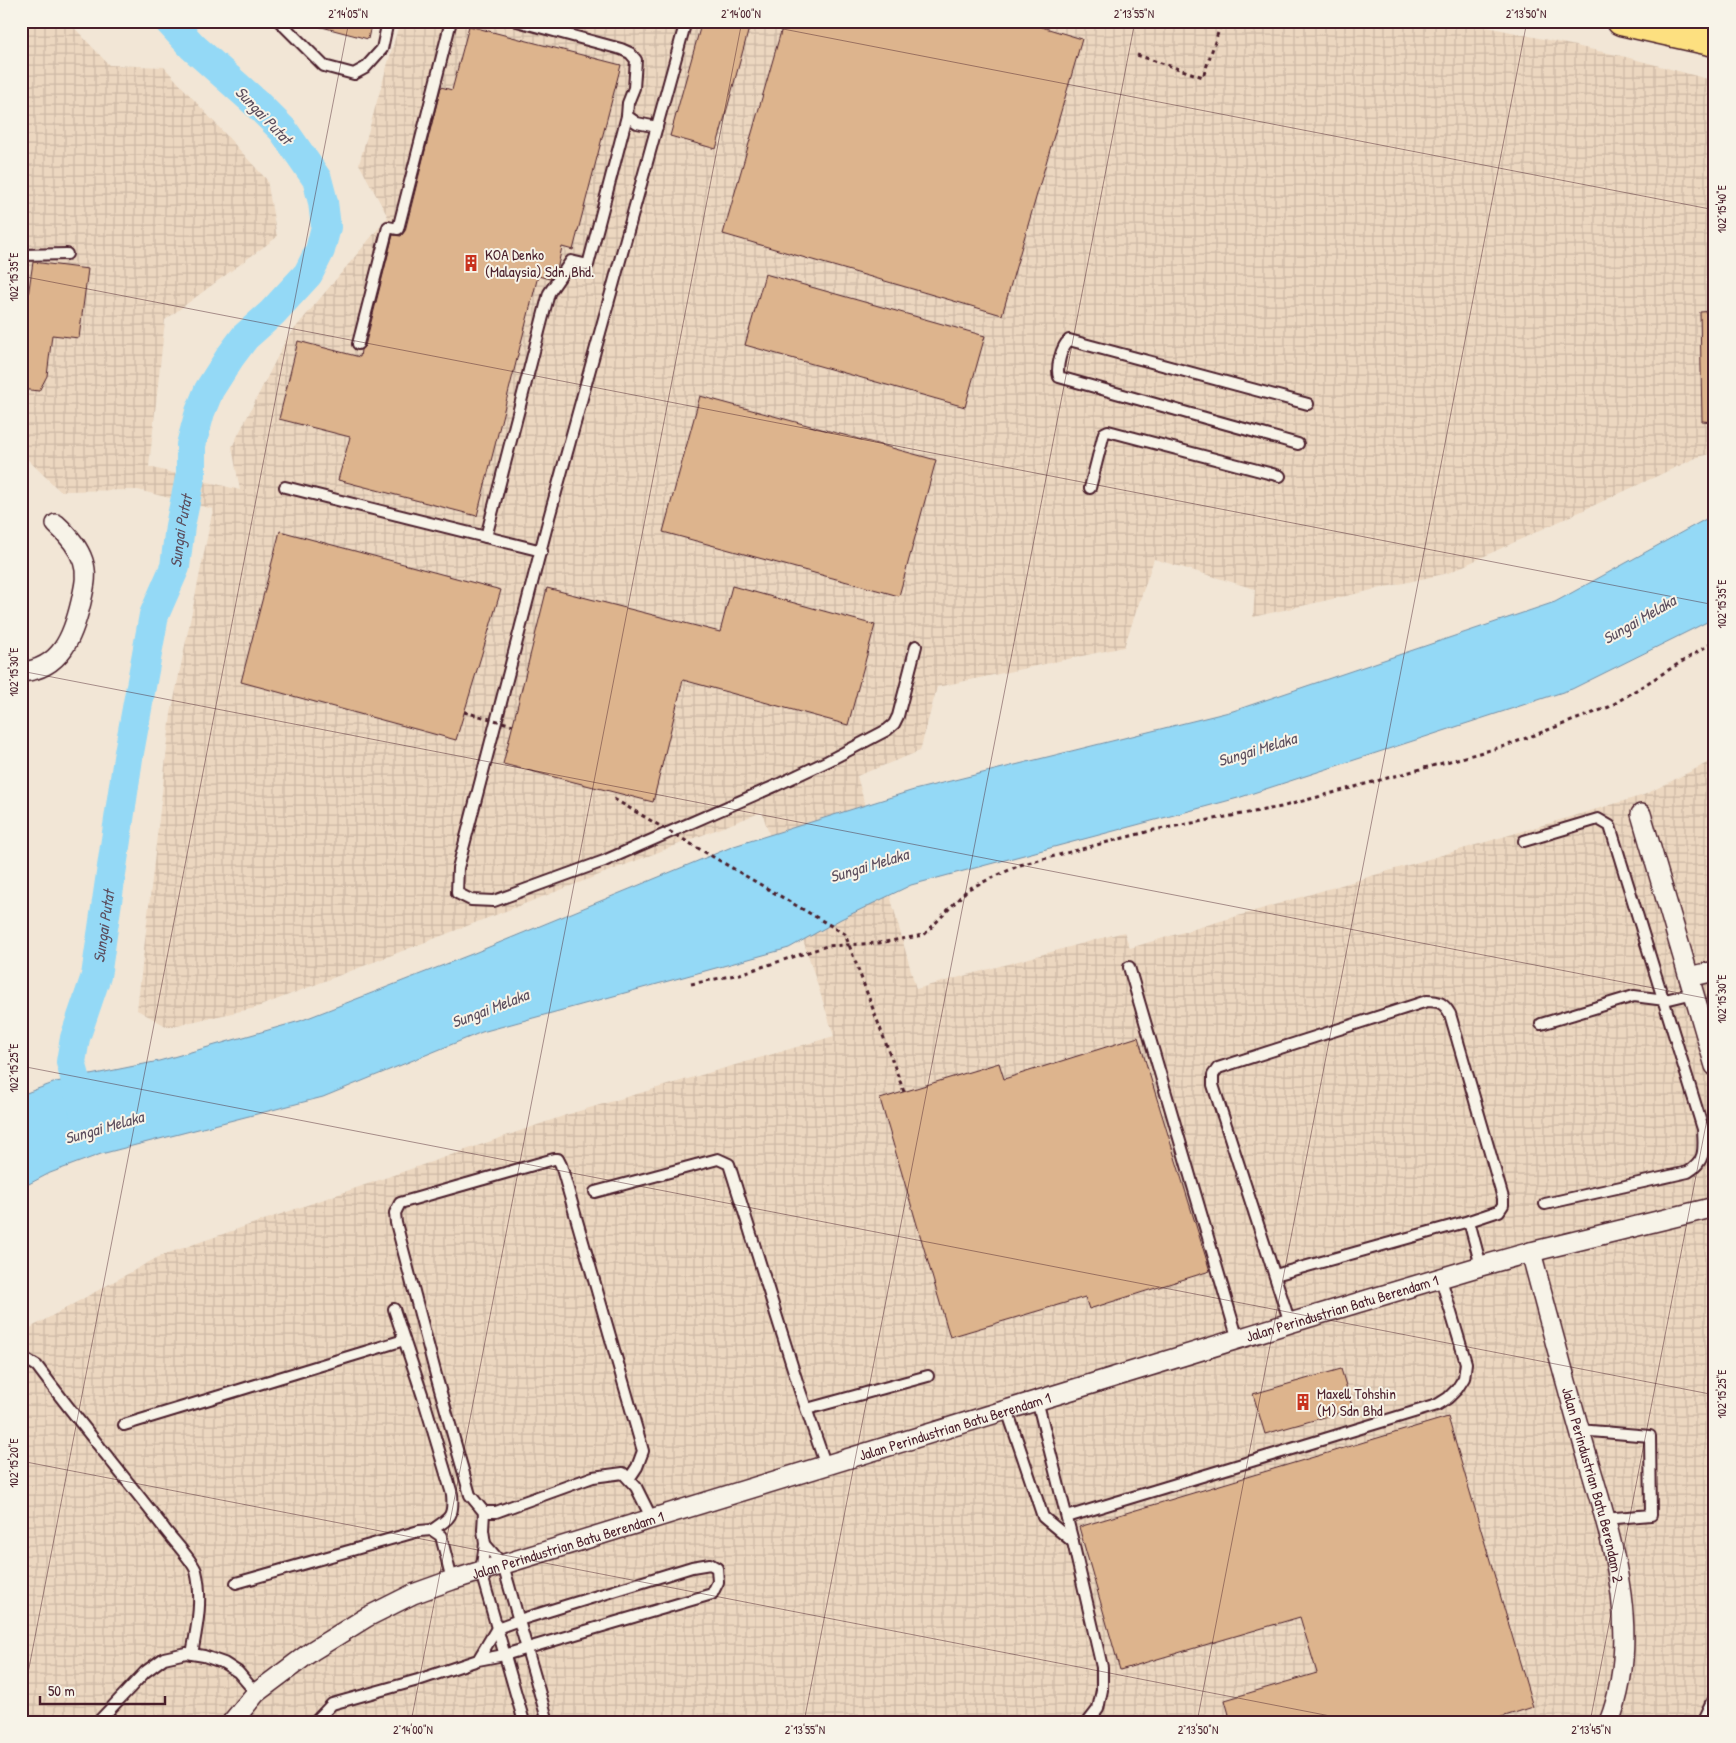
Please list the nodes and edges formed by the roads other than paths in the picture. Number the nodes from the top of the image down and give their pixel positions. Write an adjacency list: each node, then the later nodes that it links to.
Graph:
1 (279, 21): 2 (lane)
2 (388, 21)
3 (451, 21): 12 (lane)
4 (517, 21): 8 (lane)
5 (686, 21): 9 (lane)
6 (1621, 21): 7 (main road)
7 (1715, 42)
8 (627, 116): 9 (lane); 19 (lane)
9 (657, 127): 20 (lane)
10 (67, 254): 11 (lane)
11 (21, 255)
12 (358, 344)
13 (1308, 404): 14 (lane)
14 (1298, 444)
15 (1280, 476): 17 (lane)
16 (285, 487): 19 (lane)
17 (1090, 488)
18 (56, 524): 22 (street)
19 (486, 538): 20 (lane)
20 (542, 551): 21 (lane)
21 (916, 646)
22 (21, 672)
23 (1641, 814): 27 (street)
24 (1524, 841): 28 (lane)
25 (1129, 967): 42 (lane)
26 (1715, 971): 27 (street)
27 (1691, 985): 28 (lane); 30 (street)
28 (1665, 1000): 29 (lane); 32 (lane)
29 (1540, 1024)
30 (1715, 1066)
31 (595, 1192): 46 (lane)
32 (1545, 1204)
33 (1715, 1207): 35 (street, Jalan Perindustrian Batu Berendam 1)
34 (1469, 1221): 36 (lane); 37 (lane); 37 (lane)
35 (1531, 1252): 36 (street, Jalan Perindustrian Batu Berendam 1); 49 (street, Jalan Perindustrian Batu Berendam 2)
36 (1481, 1266): 38 (street, Jalan Perindustrian Batu Berendam 1)
37 (1275, 1275): 40 (lane)
38 (1441, 1279): 40 (street, Jalan Perindustrian Batu Berendam 1); 53 (lane)
39 (394, 1309): 41 (lane)
40 (1290, 1323): 42 (street, Jalan Perindustrian Batu Berendam 1)
41 (404, 1340): 48 (lane); 56 (lane)
42 (1238, 1340): 45 (street, Jalan Perindustrian Batu Berendam 1)
43 (21, 1363): 66 (lane)
44 (928, 1376): 46 (lane)
45 (1037, 1400): 47 (street, Jalan Perindustrian Batu Berendam 1); 53 (lane)
46 (807, 1409): 50 (lane)
47 (1007, 1410): 50 (street, Jalan Perindustrian Batu Berendam 1); 57 (lane)
48 (124, 1425)
49 (1579, 1430): 55 (street, Jalan Perindustrian Batu Berendam 2); 55 (lane)
50 (826, 1466): 54 (street, Jalan Perindustrian Batu Berendam 1)
51 (629, 1479): 52 (lane); 52 (lane); 54 (lane)
52 (484, 1512): 58 (lane)
53 (1067, 1517): 57 (lane)
54 (652, 1519): 59 (street, Jalan Perindustrian Batu Berendam 1)
55 (1604, 1519): 79 (street, Jalan Perindustrian Batu Berendam 2)
56 (432, 1530): 61 (lane); 62 (lane)
57 (1073, 1542): 78 (lane)
58 (486, 1544): 59 (lane); 60 (lane)
59 (504, 1565): 60 (street, Jalan Perindustrian Batu Berendam 1); 63 (lane)
60 (481, 1572): 61 (street, Jalan Perindustrian Batu Berendam 1); 64 (lane)
61 (452, 1580): 69 (street, Jalan Perindustrian Batu Berendam 1)
62 (236, 1584)
63 (519, 1620): 64 (lane); 65 (lane); 65 (lane)
64 (497, 1628): 67 (lane); 68 (lane)
65 (527, 1648): 67 (lane); 77 (lane)
66 (192, 1654): 69 (lane); 72 (lane)
67 (504, 1655): 68 (lane); 76 (lane)
68 (478, 1660): 71 (lane)
69 (256, 1694): 73 (street, Jalan Perindustrian Batu Berendam 1)
70 (1715, 1696): 80 (lane)
71 (326, 1710): 74 (lane); 75 (lane)
72 (98, 1722)
73 (232, 1722)
74 (315, 1722)
75 (330, 1722)
76 (524, 1722)
77 (548, 1722)
78 (1088, 1722)
79 (1609, 1722)
80 (1703, 1722)

